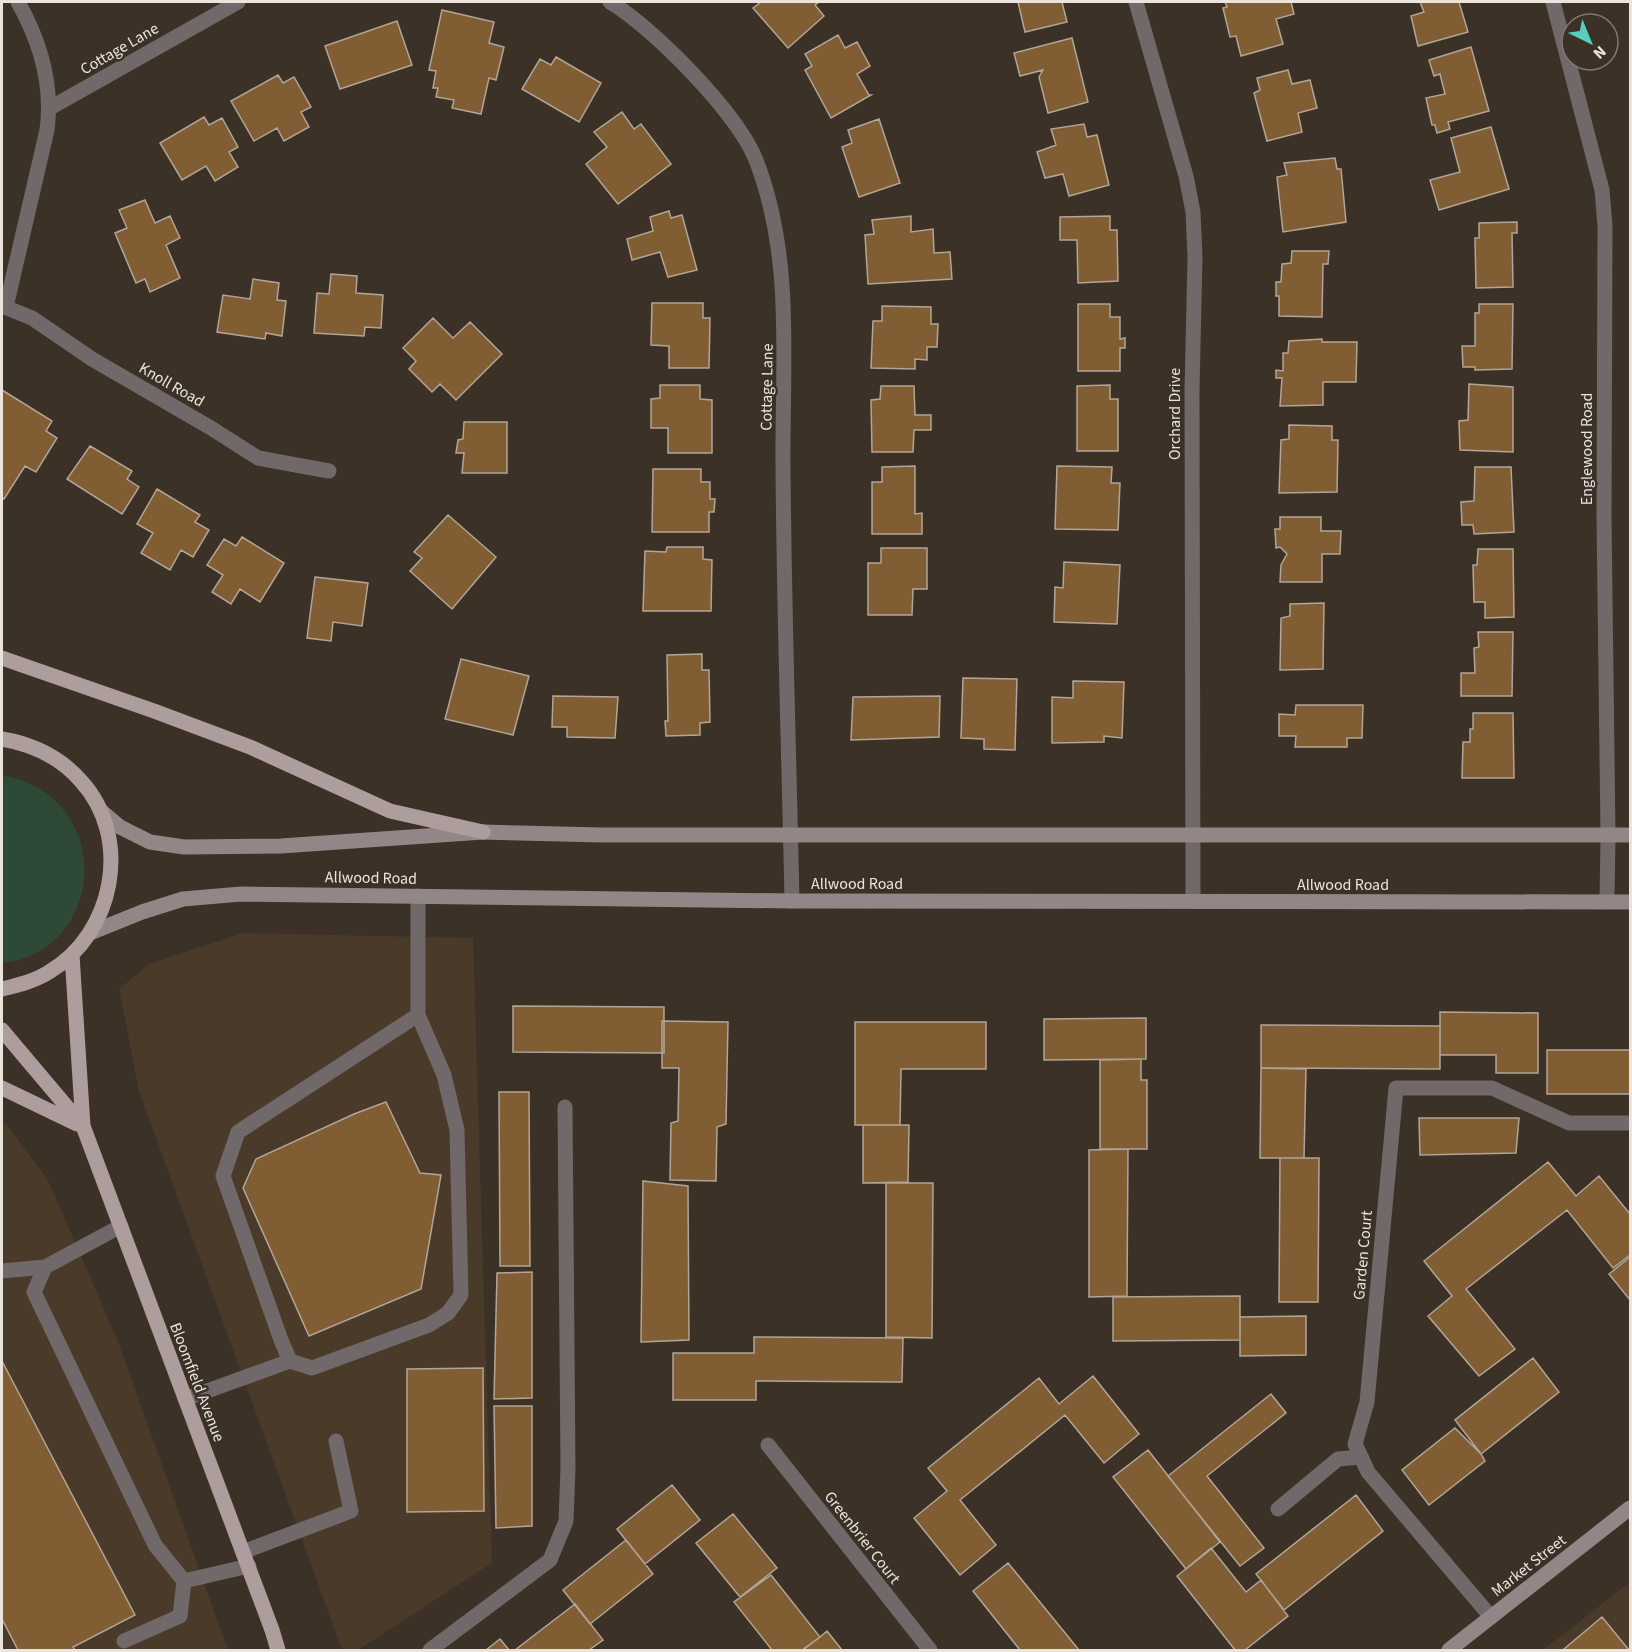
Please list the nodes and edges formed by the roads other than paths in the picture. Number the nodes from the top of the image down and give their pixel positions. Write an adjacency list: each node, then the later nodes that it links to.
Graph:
1 (18, 2): 6 (street)
2 (238, 2): 6 (street, Cottage Lane)
3 (610, 2): 15 (street, Cottage Lane)
4 (1136, 2): 16 (street, Orchard Drive)
5 (1553, 2): 17 (street, Englewood Road)
6 (50, 108): 7 (street)
7 (4, 307): 8 (street, Knoll Road)
8 (329, 471)
9 (2, 658): 14 (main road)
10 (2, 728): 12 (main road)
11 (2, 739): 12 (main road)
12 (24, 742): 13 (main road)
13 (101, 812): 14 (main road, Allwood Road); 24 (main road)
14 (483, 832): 15 (main road, Allwood Road)
15 (790, 835): 16 (main road, Allwood Road); 20 (street, Cottage Lane)
16 (1193, 835): 17 (main road, Allwood Road); 21 (street, Orchard Drive)
17 (1608, 835): 18 (main road, Allwood Road); 22 (street, Englewood Road)
18 (1630, 835)
19 (418, 896): 20 (main road, Allwood Road); 24 (main road, Allwood Road); 27 (street)
20 (792, 901): 21 (main road, Allwood Road)
21 (1193, 901): 22 (main road, Allwood Road)
22 (1607, 902): 23 (main road, Allwood Road)
23 (1630, 902)
24 (90, 933): 25 (main road)
25 (72, 955): 26 (main road); 32 (main road, Bloomfield Avenue)
26 (2, 988)
27 (418, 1015): 36 (street); 36 (street)
28 (2, 1030): 32 (main road, Bloomfield Avenue)
29 (2, 1088): 32 (main road)
30 (565, 1107): 48 (street)
31 (1630, 1123): 40 (street, Garden Court)
32 (83, 1126): 33 (main road, Bloomfield Avenue)
33 (121, 1226): 34 (street); 37 (main road, Bloomfield Avenue)
34 (45, 1267): 35 (street); 44 (street)
35 (2, 1271)
36 (290, 1361): 37 (street)
37 (185, 1398): 43 (main road, Bloomfield Avenue)
38 (336, 1441): 43 (street)
39 (768, 1445): 49 (street, Greenbrier Court)
40 (1361, 1457): 42 (street); 45 (street, Garden Court)
41 (1630, 1508): 45 (main road, Market Street)
42 (1278, 1509)
43 (246, 1559): 44 (street); 47 (main road, Bloomfield Avenue)
44 (184, 1581): 46 (street)
45 (1491, 1617): 50 (main road, Market Street)
46 (124, 1641)
47 (278, 1650)
48 (430, 1650)
49 (930, 1650)
50 (1449, 1650)

